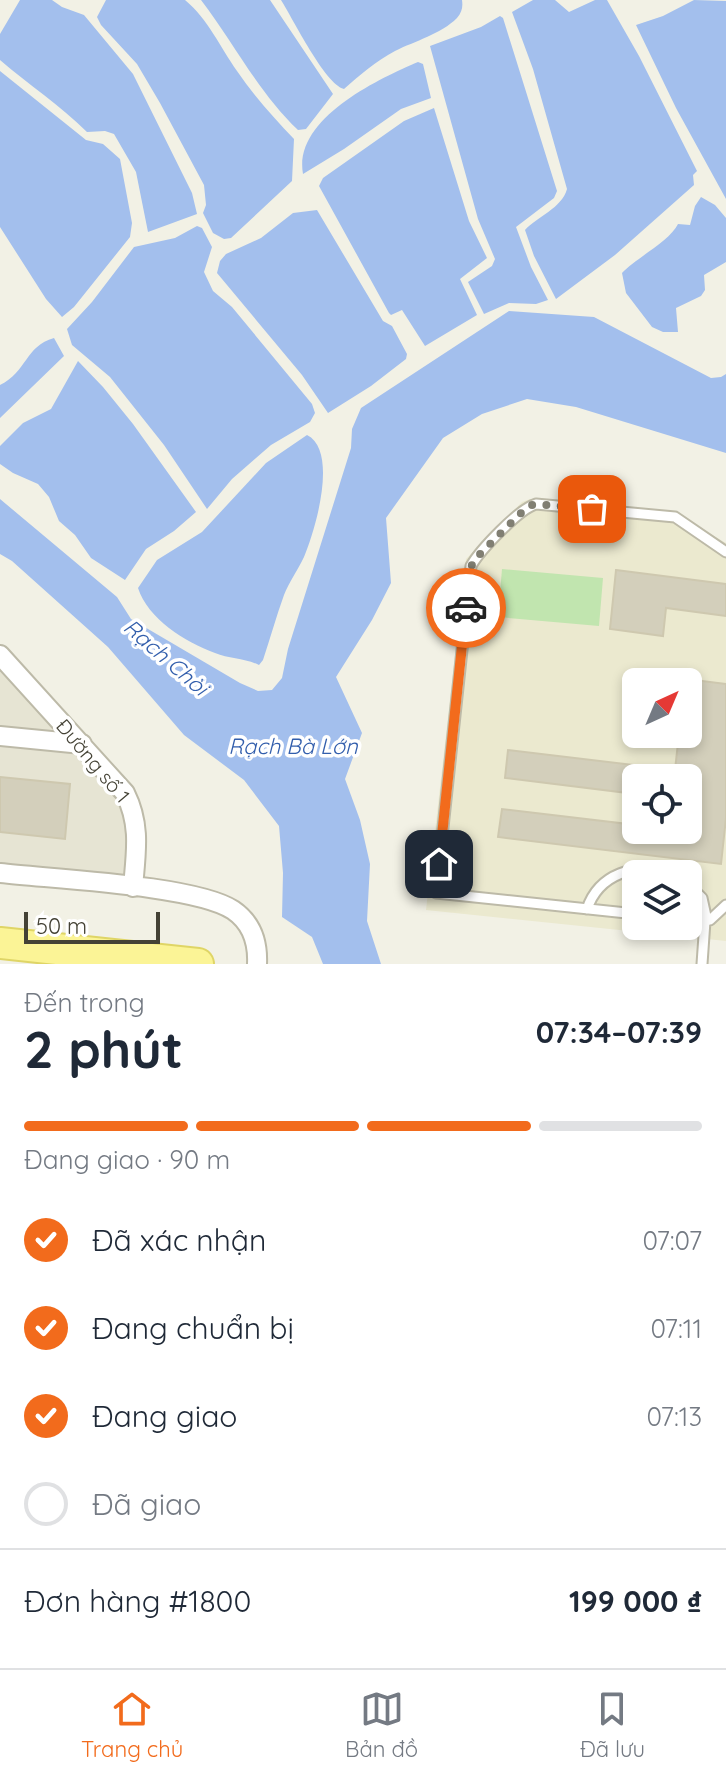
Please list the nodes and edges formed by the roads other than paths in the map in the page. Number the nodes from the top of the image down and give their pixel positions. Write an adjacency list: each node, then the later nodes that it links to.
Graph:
1 (726, 552): 10 (lane)
2 (0, 655): 4 (street, Đường số 1)
3 (0, 736): 4 (street)
4 (82, 744): 7 (street, Đường số 1)
5 (622, 872): 10 (lane)
6 (0, 873): 7 (street)
7 (133, 887): 16 (street)
8 (702, 898): 13 (lane)
9 (726, 905): 13 (lane)
10 (587, 909): 11 (lane)
11 (622, 913)
12 (702, 921): 13 (lane)
13 (706, 921): 17 (lane)
14 (15, 944): 15 (main road)
15 (198, 964)
16 (257, 964)
17 (702, 964)

